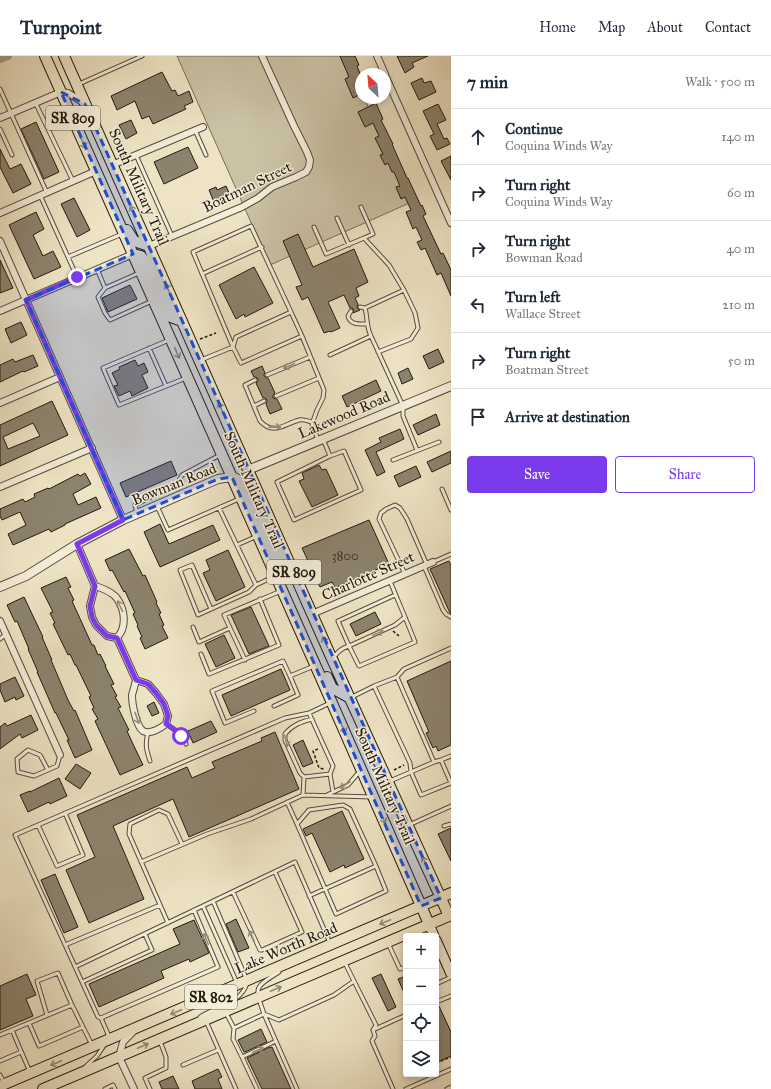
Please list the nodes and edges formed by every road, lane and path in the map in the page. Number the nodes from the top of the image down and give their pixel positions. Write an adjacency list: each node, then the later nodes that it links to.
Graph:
1 (45, 56): 10 (main road, South Military Trail / SR 809)
2 (64, 56): 7 (main road, South Military Trail / SR 809)
3 (142, 56): 7 (lane)
4 (262, 56): 32 (street, Boatman Street)
5 (377, 56): 6 (street)
6 (382, 68)
7 (77, 84): 12 (main road, South Military Trail / SR 809)
8 (391, 88): 29 (street)
9 (0, 89): 13 (lane)
10 (61, 92): 11 (street); 12 (street); 22 (main road, South Military Trail / SR 809, one-way to 22)
11 (35, 102): 13 (street); 23 (lane)
12 (86, 104): 21 (main road, South Military Trail / SR 809)
13 (10, 113): 14 (street); 24 (lane)
14 (0, 118)
15 (203, 127): 17 (street)
16 (0, 130): 18 (lane)
17 (195, 130): 19 (street); 20 (lane)
18 (12, 154)
19 (136, 155): 21 (street); 32 (lane)
20 (206, 155)
21 (112, 164): 36 (main road, South Military Trail / SR 809, one-way to 21)
22 (96, 171): 23 (street); 25 (main road, South Military Trail / SR 809)
23 (73, 181): 24 (street)
24 (44, 194): 27 (street); 39 (lane)
25 (107, 196): 31 (main road, South Military Trail / SR 809); 36 (main road)
26 (361, 207): 33 (lane)
27 (0, 213)
28 (338, 218): 35 (lane)
29 (451, 223)
30 (314, 228): 35 (lane)
31 (124, 233): 38 (main road, South Military Trail / SR 809); 39 (lane)
32 (172, 236): 36 (street, Boatman Street)
33 (364, 238): 35 (lane); 45 (lane)
34 (0, 241): 46 (street)
35 (349, 244)
36 (149, 246): 53 (main road, South Military Trail / SR 809, one-way to 36)
37 (262, 247): 42 (lane); 42 (lane); 52 (lane)
38 (133, 254): 40 (street); 41 (main road, South Military Trail / SR 809); 53 (main road)
39 (68, 257): 43 (lane)
40 (97, 269): 43 (street); 44 (lane)
41 (141, 272): 44 (lane); 47 (main road, South Military Trail / SR 809)
42 (202, 274): 60 (lane)
43 (77, 277): 46 (street)
44 (105, 288): 47 (lane)
45 (404, 290): 49 (lane); 62 (lane)
46 (26, 300): 50 (street); 67 (street)
47 (154, 300): 58 (main road, South Military Trail / SR 809)
48 (360, 307): 49 (lane)
49 (366, 308): 54 (lane)
50 (0, 311)
51 (351, 311): 54 (lane)
52 (291, 312): 56 (lane); 60 (lane)
53 (182, 321): 65 (main road, South Military Trail / SR 809)
54 (367, 324): 57 (lane)
55 (216, 333): 59 (path)
56 (302, 336): 60 (lane); 64 (lane)
57 (371, 336): 62 (lane); 63 (lane)
58 (171, 339): 61 (lane); 68 (main road, South Military Trail / SR 809, one-way to 68)
59 (198, 340)
60 (233, 347): 65 (lane)
61 (149, 348): 71 (lane); 71 (lane)
62 (378, 352): 78 (lane)
63 (330, 355)
64 (310, 357): 66 (lane, one-way to 66); 69 (lane)
65 (200, 360): 87 (main road, South Military Trail / SR 809, one-way to 65)
66 (267, 375)
67 (60, 377): 76 (street); 82 (street)
68 (188, 377): 71 (lane); 73 (main road, South Military Trail / SR 809)
69 (319, 378): 74 (lane); 79 (lane)
70 (255, 380): 77 (lane)
71 (166, 386)
72 (451, 386): 78 (street, Lakewood Road)
73 (192, 387): 84 (main road, South Military Trail / SR 809); 87 (main road)
74 (276, 396)
75 (264, 401): 77 (lane)
76 (0, 403)
77 (254, 406): 79 (lane, one-way to 79)
78 (403, 406): 80 (street, Lakewood Road); 83 (lane)
79 (312, 422): 80 (lane)
80 (321, 440): 85 (lane); 87 (street, Lakewood Road)
81 (439, 442): 83 (lane)
82 (92, 448): 89 (street); 96 (street)
83 (417, 450): 86 (lane)
84 (222, 454): 88 (main road, South Military Trail / SR 809); 95 (lane)
85 (330, 456): 85 (lane)
86 (393, 460)
87 (248, 470): 103 (main road, South Military Trail / SR 809)
88 (232, 477): 91 (main road, South Military Trail / SR 809); 92 (street, Bowman Road); 103 (main road)
89 (0, 487)
90 (442, 489): 94 (lane)
91 (241, 498): 93 (lane); 97 (main road, South Military Trail / SR 809)
92 (157, 506): 93 (lane); 95 (street, Bowman Road)
93 (219, 508): 99 (lane)
94 (451, 510)
95 (137, 514): 96 (street, Bowman Road)
96 (123, 520): 98 (street, Bowman Road)
97 (258, 536): 99 (lane); 105 (main road, South Military Trail / SR 809)
98 (77, 544): 108 (street); 109 (street, Bowman Road)
99 (237, 544): 107 (lane)
100 (451, 554): 101 (lane)
101 (433, 562): 102 (street, Charlotte Street)
102 (426, 565): 104 (street, Charlotte Street); 104 (lane); 116 (lane)
103 (293, 571): 114 (main road, South Military Trail / SR 809)
104 (406, 574): 106 (street, Charlotte Street)
105 (276, 575): 107 (lane); 110 (main road, South Military Trail / SR 809)
106 (390, 581): 111 (lane); 114 (street, Charlotte Street)
107 (256, 585): 113 (lane)
108 (95, 586): 121 (street); 121 (street, one-way to 108)
109 (0, 587)
110 (282, 590): 112 (lane); 128 (main road, South Military Trail / SR 809); 133 (main road)
111 (396, 595): 115 (lane); 123 (lane)
112 (260, 600): 119 (lane); 127 (lane)
113 (211, 609): 113 (lane)
114 (312, 614): 126 (main road, South Military Trail / SR 809, one-way to 114)
115 (405, 617): 123 (lane, one-way to 115); 123 (lane)
116 (451, 617)
117 (0, 621): 120 (street)
118 (193, 626): 119 (lane)
119 (230, 628): 127 (lane)
120 (6, 634): 122 (lane); 143 (street)
121 (117, 638): 131 (street)
122 (0, 640)
123 (349, 646): 126 (lane)
124 (451, 648): 130 (lane)
125 (201, 654): 127 (lane)
126 (332, 659): 133 (main road, South Military Trail / SR 809)
127 (245, 660)
128 (316, 665): 129 (lane); 134 (main road, South Military Trail / SR 809)
129 (290, 676): 135 (lane); 136 (lane)
130 (397, 677): 132 (lane); 147 (lane)
131 (136, 680): 139 (street); 140 (street, one-way to 140)
132 (374, 686): 133 (lane); 153 (lane)
133 (350, 698): 156 (main road, South Military Trail / SR 809)
134 (332, 702): 137 (lane); 150 (main road, South Military Trail / SR 809, one-way to 150)
135 (274, 706)
136 (254, 710)
137 (309, 713): 138 (lane); 164 (lane)
138 (312, 719): 149 (lane); 155 (lane, one-way to 155)
139 (166, 724): 140 (street); 141 (lane)
140 (148, 732): 146 (lane)
141 (186, 744)
142 (318, 749): 149 (path)
143 (60, 755): 151 (lane)
144 (451, 756): 145 (lane)
145 (441, 760): 147 (lane); 157 (lane)
146 (150, 761)
147 (434, 762): 153 (lane)
148 (404, 765): 152 (path)
149 (333, 768): 154 (lane)
150 (361, 769): 158 (lane, one-way to 158); 161 (main road, South Military Trail / SR 809)
151 (48, 770): 151 (lane)
152 (394, 770)
153 (411, 772): 156 (lane); 157 (lane)
154 (330, 774): 155 (lane); 158 (lane)
155 (304, 777): 159 (lane)
156 (388, 782): 168 (main road, South Military Trail / SR 809)
157 (451, 783)
158 (333, 792): 160 (lane)
159 (303, 795): 160 (lane); 162 (lane)
160 (325, 796): 161 (lane)
161 (374, 797): 182 (main road, South Military Trail / SR 809, one-way to 182)
162 (287, 802): 165 (lane); 170 (lane)
163 (451, 806): 168 (lane)
164 (65, 813): 167 (lane); 167 (lane)
165 (297, 824): 172 (lane); 174 (lane)
166 (451, 824): 169 (lane)
167 (38, 825): 190 (lane)
168 (408, 825): 178 (main road, South Military Trail / SR 809, one-way to 168)
169 (444, 826)
170 (182, 844): 171 (lane); 171 (lane)
171 (141, 862): 180 (lane)
172 (376, 866): 174 (lane); 174 (lane)
173 (275, 872): 175 (lane); 175 (lane, one-way to 175); 177 (lane)
174 (324, 889): 177 (lane)
175 (233, 892): 179 (lane)
176 (451, 893): 178 (main road, Lake Worth Road / SR 802)
177 (309, 896): 191 (lane)
178 (441, 898): 182 (main road, Lake Worth Road / SR 802); 184 (main road, South Military Trail / SR 809)
179 (213, 901): 181 (lane); 198 (lane)
180 (160, 904): 185 (lane); 190 (lane)
181 (204, 906): 183 (lane); 202 (lane)
182 (421, 906): 186 (main road, South Military Trail / SR 809); 191 (main road, Lake Worth Road / SR 802, one-way to 191)
183 (194, 910): 185 (lane); 211 (lane, one-way to 183)
184 (450, 917): 186 (main road, SR 802)
185 (168, 923): 188 (lane)
186 (429, 924): 187 (main road, South Military Trail); 189 (main road, SR 802)
187 (433, 933)
188 (145, 934): 195 (lane); 200 (lane)
189 (387, 942): 194 (main road, SR 802); 196 (lane)
190 (65, 945): 195 (lane)
191 (331, 945): 193 (main road, Lake Worth Road / SR 802)
192 (439, 954): 197 (main road)
193 (308, 955): 198 (main road, Lake Worth Road / SR 802); 204 (lane)
194 (344, 960): 199 (lane); 204 (main road, SR 802, one-way to 194)
195 (75, 966): 200 (lane)
196 (403, 968)
197 (451, 975): 201 (lane)
198 (247, 981): 202 (main road, Lake Worth Road / SR 802); 219 (lane)
199 (354, 981): 208 (lane); 218 (lane)
200 (82, 982): 211 (lane)
201 (439, 982)
202 (238, 985): 216 (main road, Lake Worth Road / SR 802, one-way to 216)
203 (451, 996): 205 (lane)
204 (258, 997): 207 (main road, SR 802); 208 (lane)
205 (439, 1001)
206 (72, 1005): 209 (lane); 209 (lane); 214 (lane)
207 (225, 1011): 212 (main road, SR 802); 215 (lane)
208 (264, 1014): 215 (lane); 222 (lane)
209 (47, 1016): 213 (lane)
210 (403, 1016): 218 (lane)
211 (101, 1018): 223 (lane)
212 (205, 1020): 219 (main road, SR 802); 225 (lane)
213 (29, 1023): 214 (lane); 217 (lane)
214 (83, 1027): 224 (lane)
215 (234, 1028): 228 (lane)
216 (135, 1029): 223 (main road, Lake Worth Road / SR 802); 227 (street)
217 (12, 1030): 220 (lane); 226 (lane)
218 (373, 1030): 247 (lane)
219 (176, 1032): 221 (main road, SR 802)
220 (0, 1035)
221 (160, 1039): 227 (main road, SR 802, one-way to 221); 243 (lane)
222 (276, 1041): 228 (lane, one-way to 222); 246 (lane)
223 (106, 1042): 224 (main road, Lake Worth Road / SR 802); 235 (lane)
224 (93, 1047): 234 (main road, Lake Worth Road / SR 802, one-way to 234)
225 (218, 1050): 232 (lane); 244 (lane)
226 (21, 1052): 230 (lane); 234 (lane)
227 (119, 1056): 235 (main road, SR 802); 242 (street)
228 (242, 1057): 245 (lane)
229 (451, 1057): 231 (path)
230 (0, 1061)
231 (439, 1062)
232 (183, 1065)
233 (451, 1070): 248 (lane)
234 (31, 1074): 236 (main road, Lake Worth Road / SR 802)
235 (77, 1074): 237 (main road, SR 802)
236 (1, 1082)
237 (62, 1085): 239 (main road, SR 802)
238 (451, 1087): 249 (lane)
239 (43, 1089)
240 (105, 1089): 241 (lane)
241 (115, 1089)
242 (134, 1089)
243 (150, 1089)
244 (236, 1089)
245 (257, 1089)
246 (297, 1089)
247 (393, 1089)
248 (406, 1089)
249 (447, 1089)

